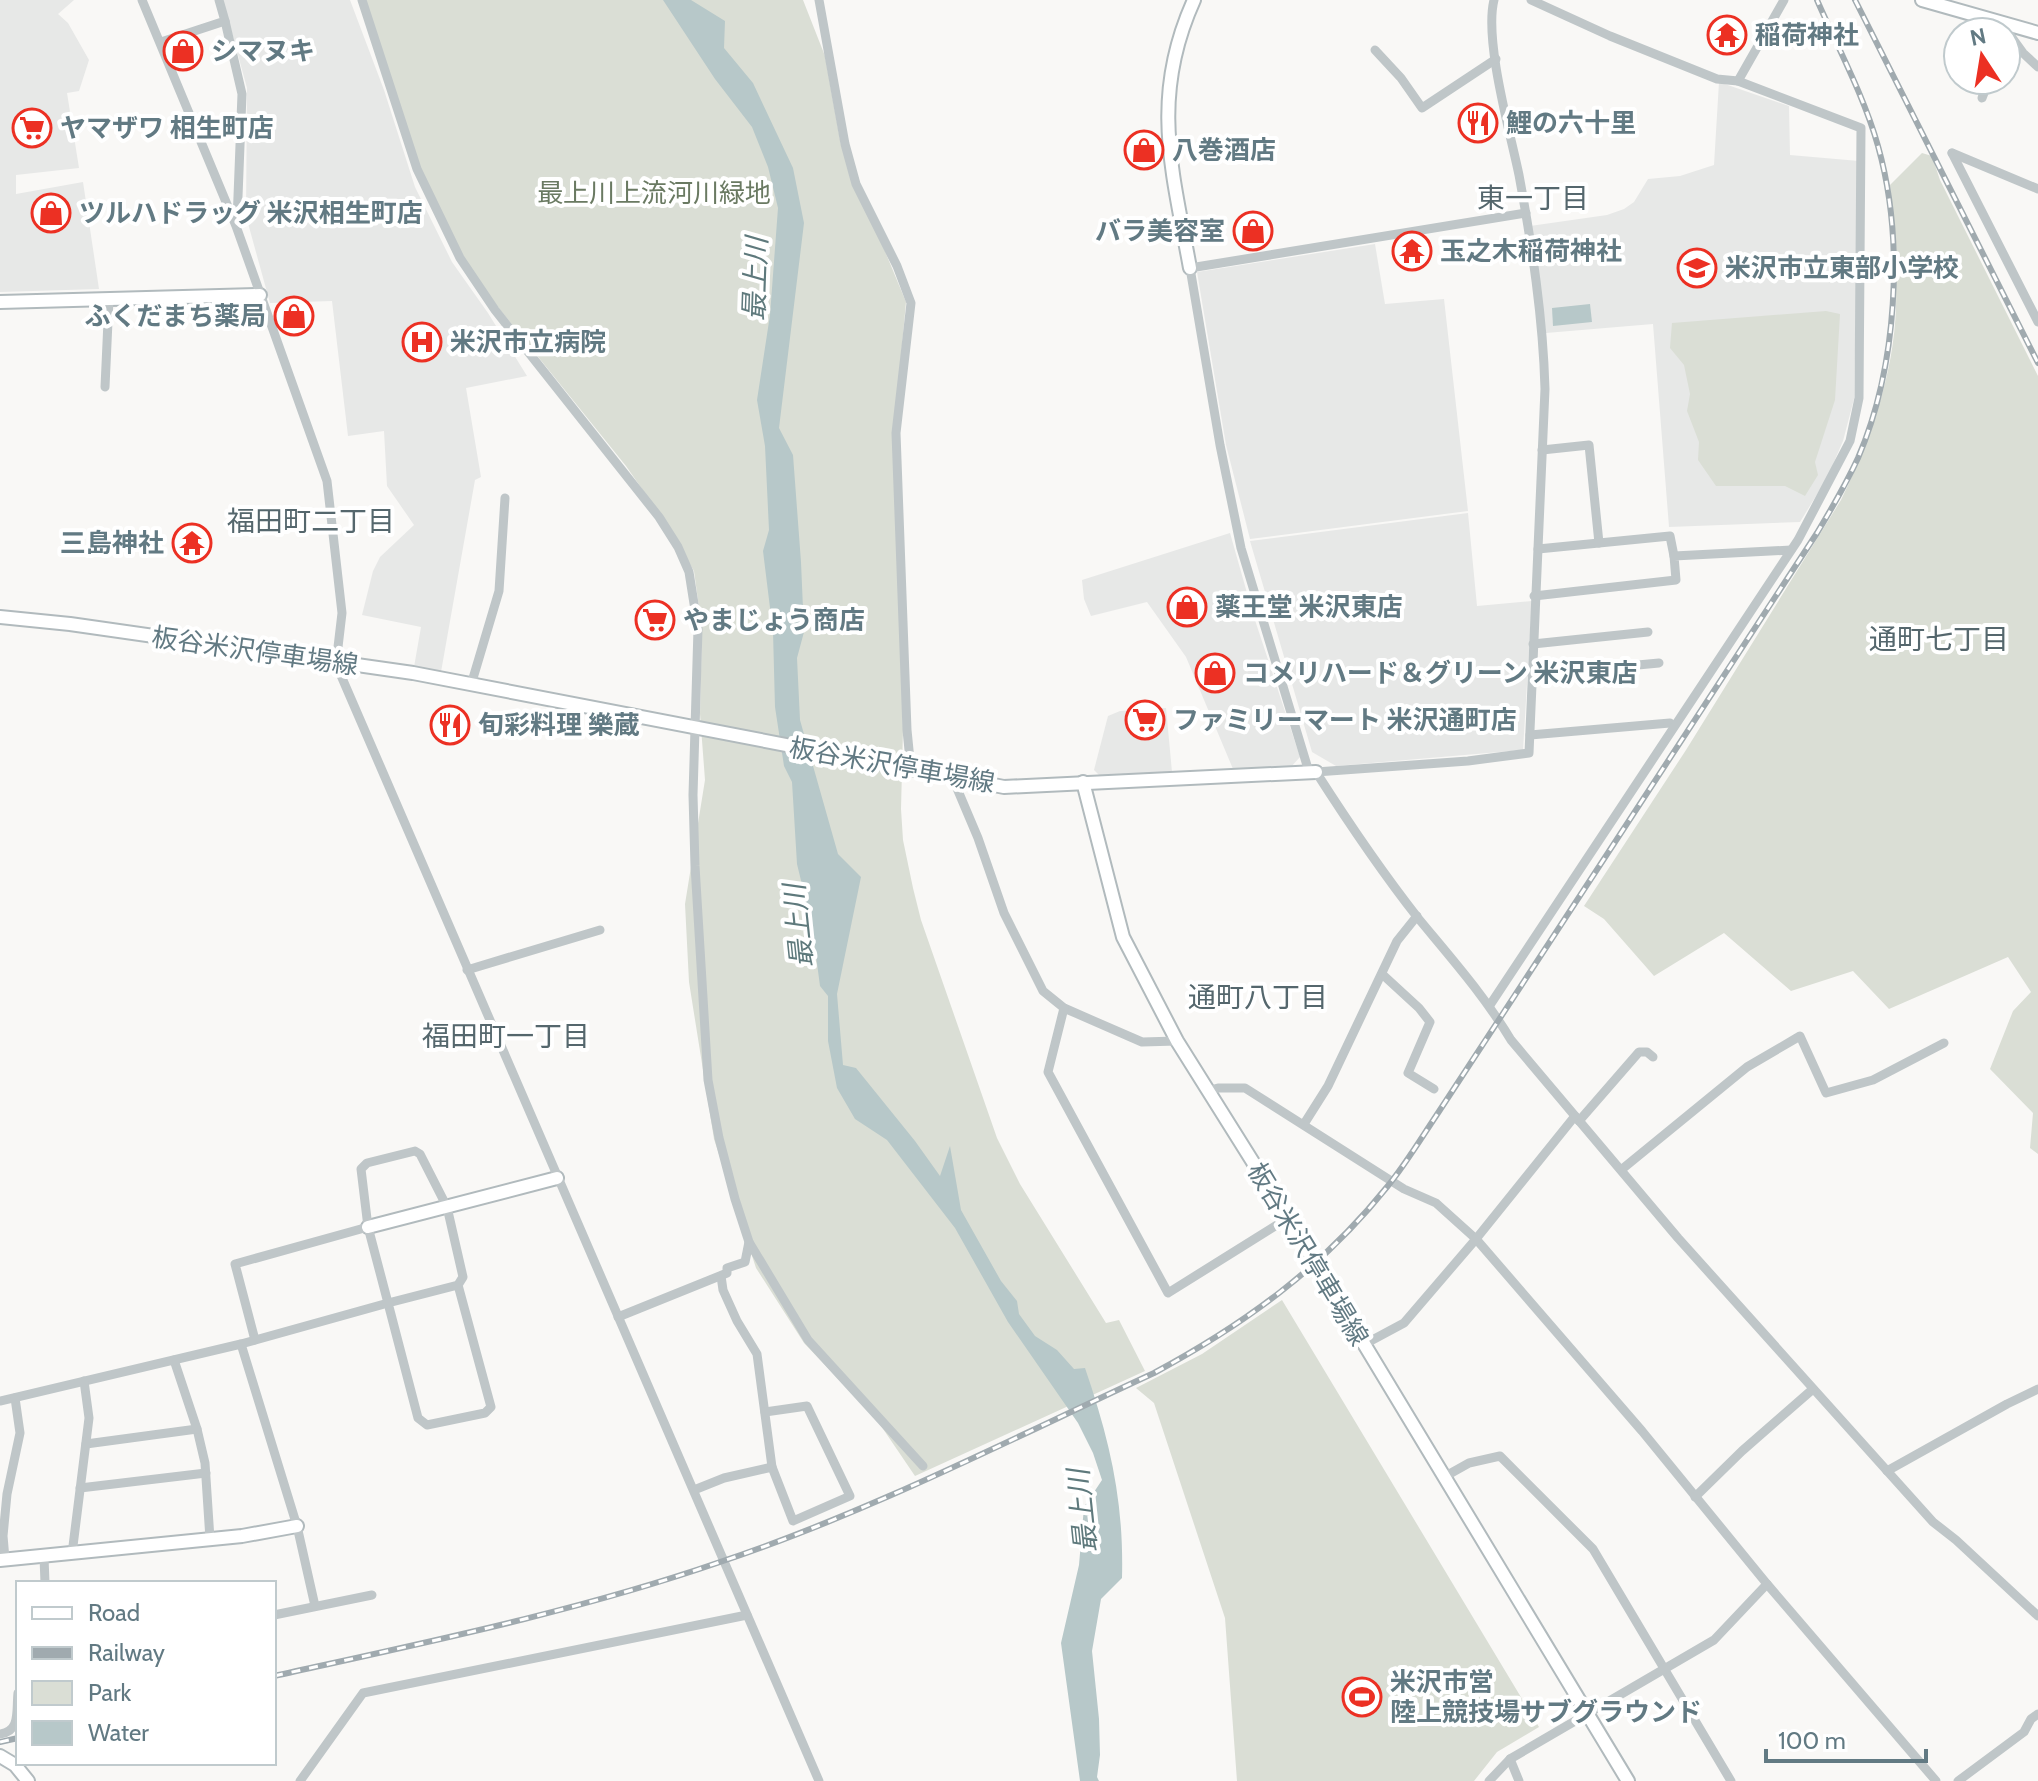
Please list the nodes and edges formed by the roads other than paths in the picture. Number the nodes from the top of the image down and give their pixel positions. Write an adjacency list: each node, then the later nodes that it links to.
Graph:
1 (142, 0): 12 (street)
2 (219, 0): 11 (street)
3 (362, 0): 42 (street)
4 (819, 0): 44 (street)
5 (1194, 0): 21 (main road)
6 (1494, 0): 15 (street)
7 (1531, 0): 17 (street)
8 (1784, 0): 17 (street)
9 (1922, 0): 10 (main road)
10 (1963, 16)
11 (225, 21): 12 (street); 20 (street)
12 (161, 42): 20 (street)
13 (1375, 50): 15 (street)
14 (2022, 52): 16 (street)
15 (1496, 59): 19 (street)
16 (2038, 67)
17 (1738, 81): 31 (street)
18 (2038, 189): 25 (street)
19 (1526, 213): 21 (street); 27 (street)
20 (236, 226): 22 (street)
21 (1190, 268): 45 (street)
22 (260, 295): 23 (main road); 38 (street)
23 (109, 299): 24 (main road); 26 (street)
24 (0, 302)
25 (2038, 322)
26 (105, 387)
27 (1542, 450): 29 (street); 30 (street)
28 (505, 498): 40 (street)
29 (1599, 543): 30 (street); 32 (street)
30 (1538, 549): 33 (street)
31 (1791, 550): 32 (street); 52 (street)
32 (1674, 556): 33 (street)
33 (1534, 596): 36 (street)
34 (0, 617): 38 (main road, 板谷米沢停車場線)
35 (1648, 632): 36 (street)
36 (1533, 644): 39 (street)
37 (1659, 663): 39 (street)
38 (336, 664): 40 (main road, 板谷米沢停車場線); 50 (street)
39 (1532, 675): 43 (street)
40 (471, 685): 42 (main road, 板谷米沢停車場線)
41 (1670, 723): 43 (street)
42 (694, 728): 44 (main road, 板谷米沢停車場線); 67 (street)
43 (1530, 735): 45 (street)
44 (905, 769): 46 (main road, 板谷米沢停車場線)
45 (1313, 772): 47 (main road); 48 (street)
46 (944, 777): 47 (main road, 板谷米沢停車場線); 53 (street)
47 (1083, 782): 54 (main road, 板谷米沢停車場線)
48 (1417, 916): 51 (street); 52 (street)
49 (600, 930): 50 (street)
50 (467, 970): 62 (street)
51 (1382, 974): 57 (street); 60 (street)
52 (1490, 1005): 59 (street)
53 (1064, 1008): 54 (street); 64 (street)
54 (1177, 1041): 58 (main road, 板谷米沢停車場線)
55 (1944, 1043): 61 (street)
56 (1653, 1057): 59 (street)
57 (1434, 1089)
58 (1207, 1091): 60 (street); 64 (main road, 板谷米沢停車場線)
59 (1577, 1118): 61 (street); 66 (street)
60 (1304, 1124): 66 (street)
61 (1621, 1170): 77 (street)
62 (557, 1178): 63 (main road); 71 (street)
63 (447, 1207): 65 (main road); 65 (street); 69 (street)
64 (1288, 1218): 74 (main road, 板谷米沢停車場線)
65 (368, 1227): 70 (street); 72 (street)
66 (1476, 1239): 74 (street); 92 (street)
67 (749, 1242): 68 (street); 84 (street)
68 (721, 1276): 71 (street); 81 (street)
69 (458, 1285): 70 (street); 70 (street)
70 (388, 1303): 72 (street)
71 (618, 1317): 90 (street)
72 (255, 1340): 73 (street)
73 (241, 1344): 75 (street); 93 (street)
74 (1363, 1345): 88 (main road, 板谷米沢停車場線)
75 (174, 1360): 76 (street); 82 (street)
76 (84, 1381): 79 (street); 83 (street)
77 (1813, 1389): 86 (street); 92 (street)
78 (2038, 1389): 86 (street)
79 (15, 1398): 80 (street); 91 (street)
80 (0, 1401)
81 (765, 1412): 85 (street); 85 (street)
82 (197, 1429): 83 (street); 87 (street)
83 (86, 1444): 89 (street)
84 (923, 1466)
85 (772, 1467): 90 (street)
86 (1887, 1471): 101 (street)
87 (206, 1473): 89 (street); 94 (street)
88 (1444, 1477): 106 (street); 107 (main road, 板谷米沢停車場線)
89 (80, 1488): 95 (street)
90 (694, 1490): 104 (street)
91 (3, 1494): 97 (street)
92 (1695, 1497): 99 (street)
93 (297, 1526): 94 (main road); 102 (street)
94 (210, 1539): 95 (main road)
95 (72, 1554): 96 (main road)
96 (44, 1557): 97 (main road); 98 (street)
97 (2, 1560)
98 (45, 1581)
99 (1767, 1584): 106 (street); 118 (street)
100 (372, 1595): 102 (street)
101 (2034, 1605): 105 (street)
102 (315, 1606): 103 (street)
103 (276, 1615)
104 (747, 1615): 112 (street); 113 (street)
105 (2038, 1616)
106 (1664, 1669): 107 (street); 117 (street)
107 (1586, 1713): 110 (street); 116 (main road, 板谷米沢停車場線)
108 (2038, 1714): 119 (street)
109 (0, 1756): 111 (main road)
110 (1510, 1759): 114 (street); 115 (street)
111 (28, 1781)
112 (300, 1781)
113 (819, 1781)
114 (1489, 1781)
115 (1519, 1781)
116 (1628, 1781)
117 (1731, 1781)
118 (1936, 1781)
119 (1958, 1781)

